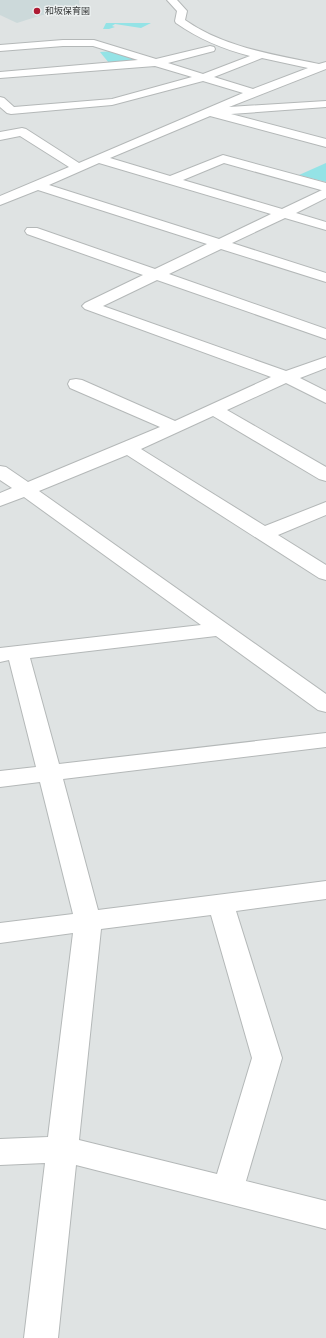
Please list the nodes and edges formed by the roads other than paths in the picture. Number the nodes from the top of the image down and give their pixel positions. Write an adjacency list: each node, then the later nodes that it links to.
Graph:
1 (172, 0): 4 (street)
2 (0, 48): 5 (street)
3 (210, 49): 5 (street)
4 (261, 55): 6 (street); 8 (street)
5 (158, 62): 7 (street); 8 (street)
6 (320, 69): 9 (street)
7 (0, 75)
8 (205, 77): 9 (street); 10 (street)
9 (253, 93): 12 (street)
10 (0, 100)
11 (324, 105): 12 (street)
12 (209, 112): 14 (street); 15 (street)
13 (0, 136): 16 (street)
14 (326, 144)
15 (99, 159): 16 (street); 17 (street)
16 (79, 168): 18 (street)
17 (171, 180): 20 (street); 24 (street)
18 (37, 185): 21 (street); 27 (street)
19 (8, 186): 21 (street)
20 (326, 187)
21 (22, 192): 23 (street)
22 (326, 193): 24 (street)
23 (0, 201)
24 (282, 213): 25 (street); 27 (street)
25 (326, 226)
26 (32, 231): 28 (street)
27 (220, 242): 28 (street); 29 (street)
28 (155, 274): 30 (street); 32 (street)
29 (326, 278)
30 (326, 334)
31 (326, 362): 32 (street)
32 (286, 377): 34 (street); 35 (street)
33 (76, 384): 36 (street)
34 (326, 398)
35 (214, 410): 36 (street); 39 (street)
36 (175, 427): 37 (street)
37 (128, 448): 40 (street); 43 (street)
38 (0, 471): 40 (street)
39 (326, 475)
40 (25, 489): 41 (street); 45 (street)
41 (0, 500)
42 (326, 508): 43 (street)
43 (263, 534): 44 (street)
44 (326, 574)
45 (221, 629): 46 (street); 47 (street)
46 (9, 654): 49 (street)
47 (326, 705)
48 (326, 740): 49 (street)
49 (49, 772): 50 (street); 53 (street)
50 (0, 779)
51 (326, 891): 52 (street)
52 (221, 904): 53 (street); 57 (street)
53 (88, 922): 54 (street); 55 (street)
54 (0, 933)
55 (63, 1149): 56 (street); 57 (street); 59 (street)
56 (0, 1152)
57 (228, 1190): 58 (street)
58 (326, 1215)
59 (41, 1338)

